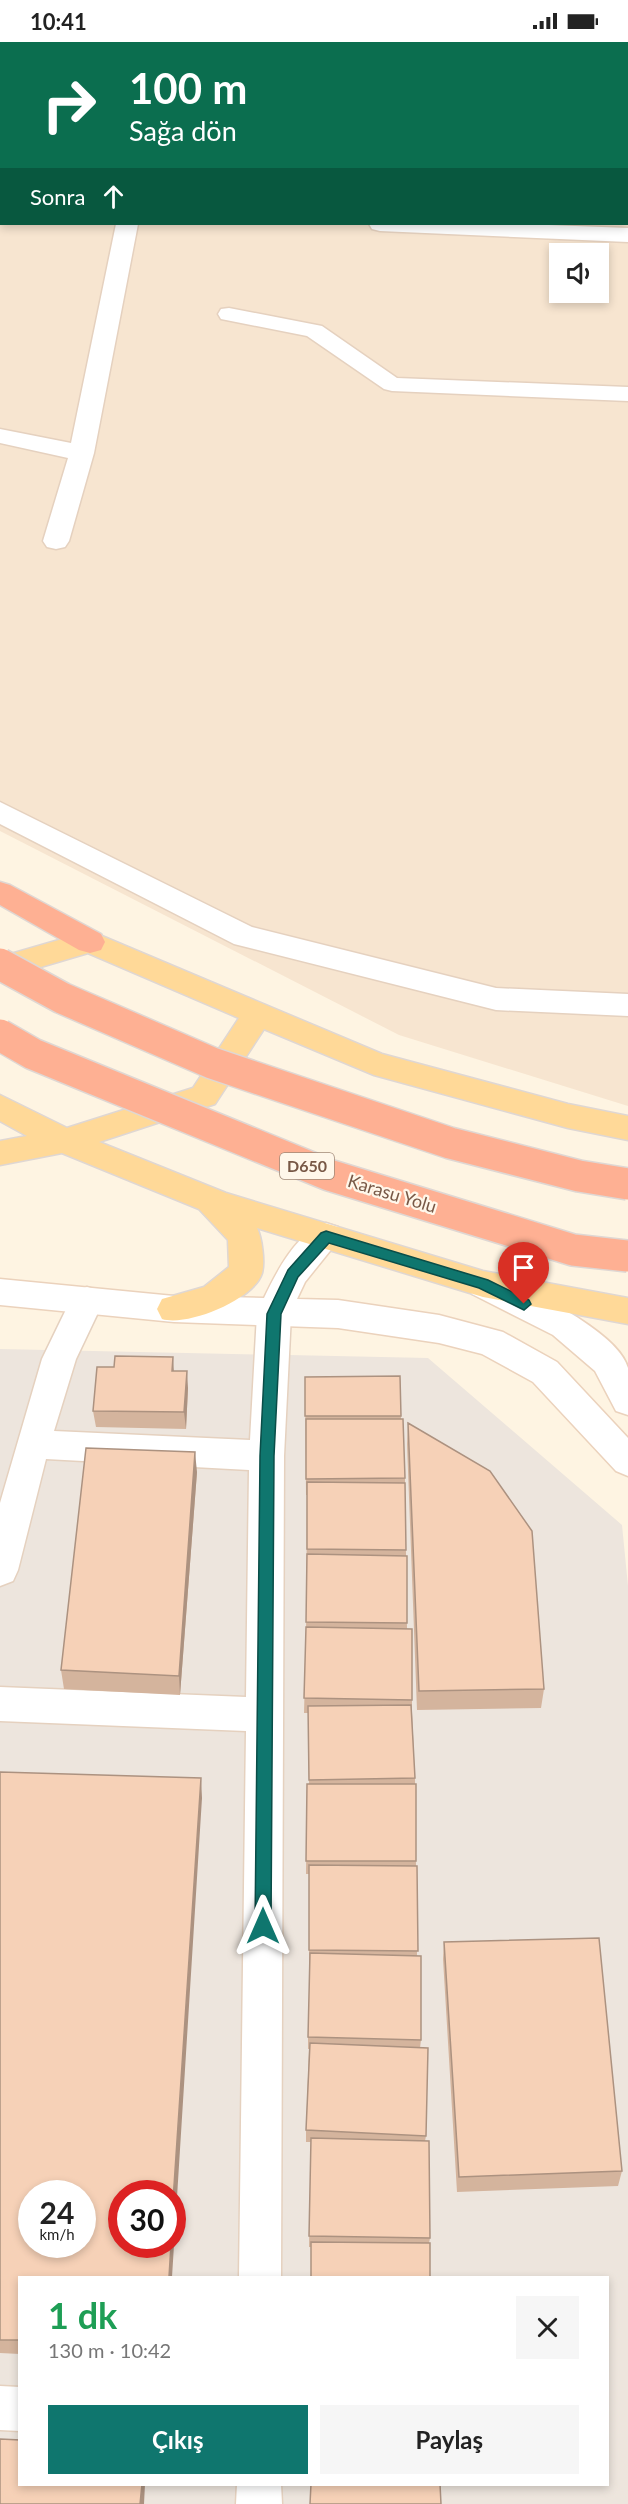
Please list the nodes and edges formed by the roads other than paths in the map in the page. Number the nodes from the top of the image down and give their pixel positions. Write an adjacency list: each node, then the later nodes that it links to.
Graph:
1 (127, 225): 7 (street)
2 (401, 225): 3 (street)
3 (628, 236)
4 (229, 314): 5 (lane)
5 (628, 394)
6 (0, 436): 7 (street)
7 (82, 453): 8 (street)
8 (56, 541)
9 (0, 812): 13 (street)
10 (0, 892): 11 (highway)
11 (90, 942): 12 (main road); 14 (main road)
12 (0, 966): 20 (highway, bridge)
13 (628, 1005)
14 (257, 1014): 17 (main road); 18 (main road)
15 (0, 1035): 23 (highway, Karasu Yolu / D650, bridge)
16 (0, 1107): 18 (main road)
17 (628, 1128)
18 (64, 1141): 19 (main road); 21 (main road)
19 (0, 1153)
20 (628, 1184)
21 (207, 1199): 22 (main road); 27 (main road)
22 (326, 1236): 24 (main road); 29 (street)
23 (628, 1256)
24 (483, 1284): 28 (main road); 30 (street)
25 (0, 1292): 26 (street)
26 (87, 1300): 27 (street); 31 (street)
27 (174, 1309): 29 (street)
28 (628, 1311)
29 (274, 1314): 32 (street); 33 (street)
30 (628, 1401)
31 (33, 1444): 32 (street); 34 (street)
32 (267, 1456): 36 (street)
33 (628, 1461)
34 (0, 1570)
35 (0, 1704): 36 (street)
36 (264, 1715): 37 (street)
37 (260, 2276)
38 (0, 2408): 39 (street)
39 (18, 2409)
40 (259, 2486): 41 (street)
41 (259, 2504)

